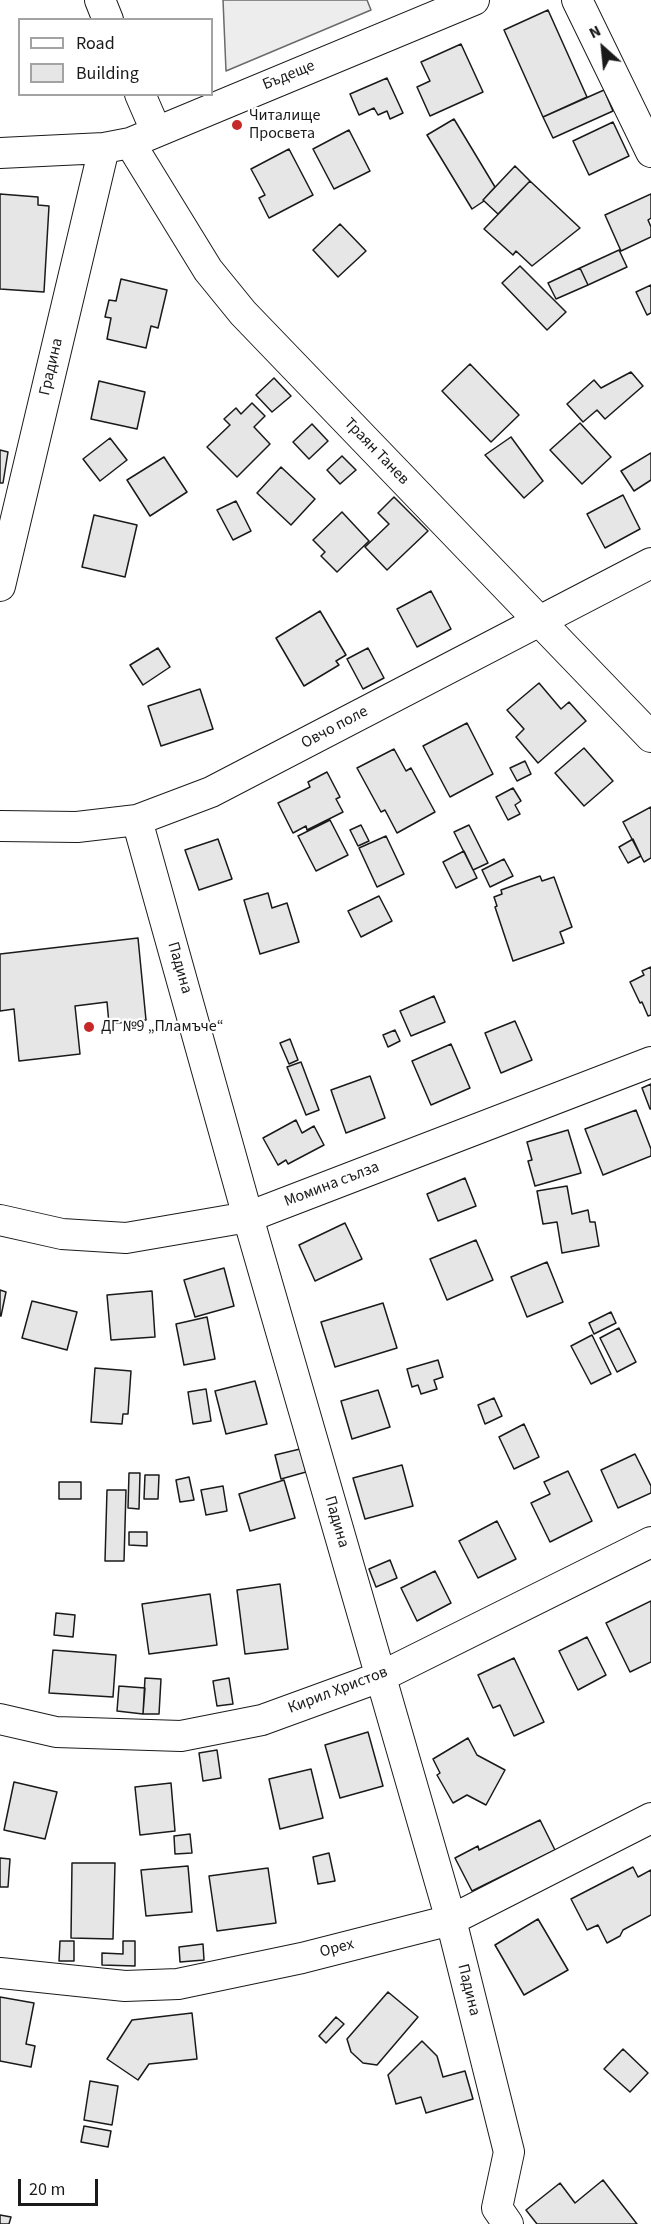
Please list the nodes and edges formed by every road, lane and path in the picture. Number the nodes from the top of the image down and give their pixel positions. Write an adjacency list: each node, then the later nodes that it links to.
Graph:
1 (100, 0): 4 (street)
2 (474, 0): 6 (street, Бъдеще)
3 (577, 0): 7 (street)
4 (107, 18)
5 (140, 96): 6 (street, Траян Танев)
6 (130, 141): 8 (street); 10 (street, Градина); 11 (street, Траян Танев)
7 (651, 152)
8 (0, 153)
9 (651, 563): 11 (street, Овчо поле)
10 (0, 586)
11 (539, 621): 12 (street, Траян Танев); 13 (street, Овчо поле)
12 (651, 737)
13 (137, 820): 14 (street, Овчо поле); 16 (street, Падина)
14 (0, 826)
15 (651, 1062): 16 (street, Момина сълза)
16 (248, 1217): 17 (street, Момина сълза); 19 (street, Падина)
17 (0, 1220)
18 (651, 1542): 19 (street, Кирил Христов)
19 (381, 1677): 20 (street, Кирил Христов); 22 (street, Падина)
20 (0, 1719)
21 (651, 1818): 22 (street, Орех)
22 (451, 1920): 23 (street, Орех); 24 (street, Падина)
23 (0, 1973)
24 (508, 2224)

